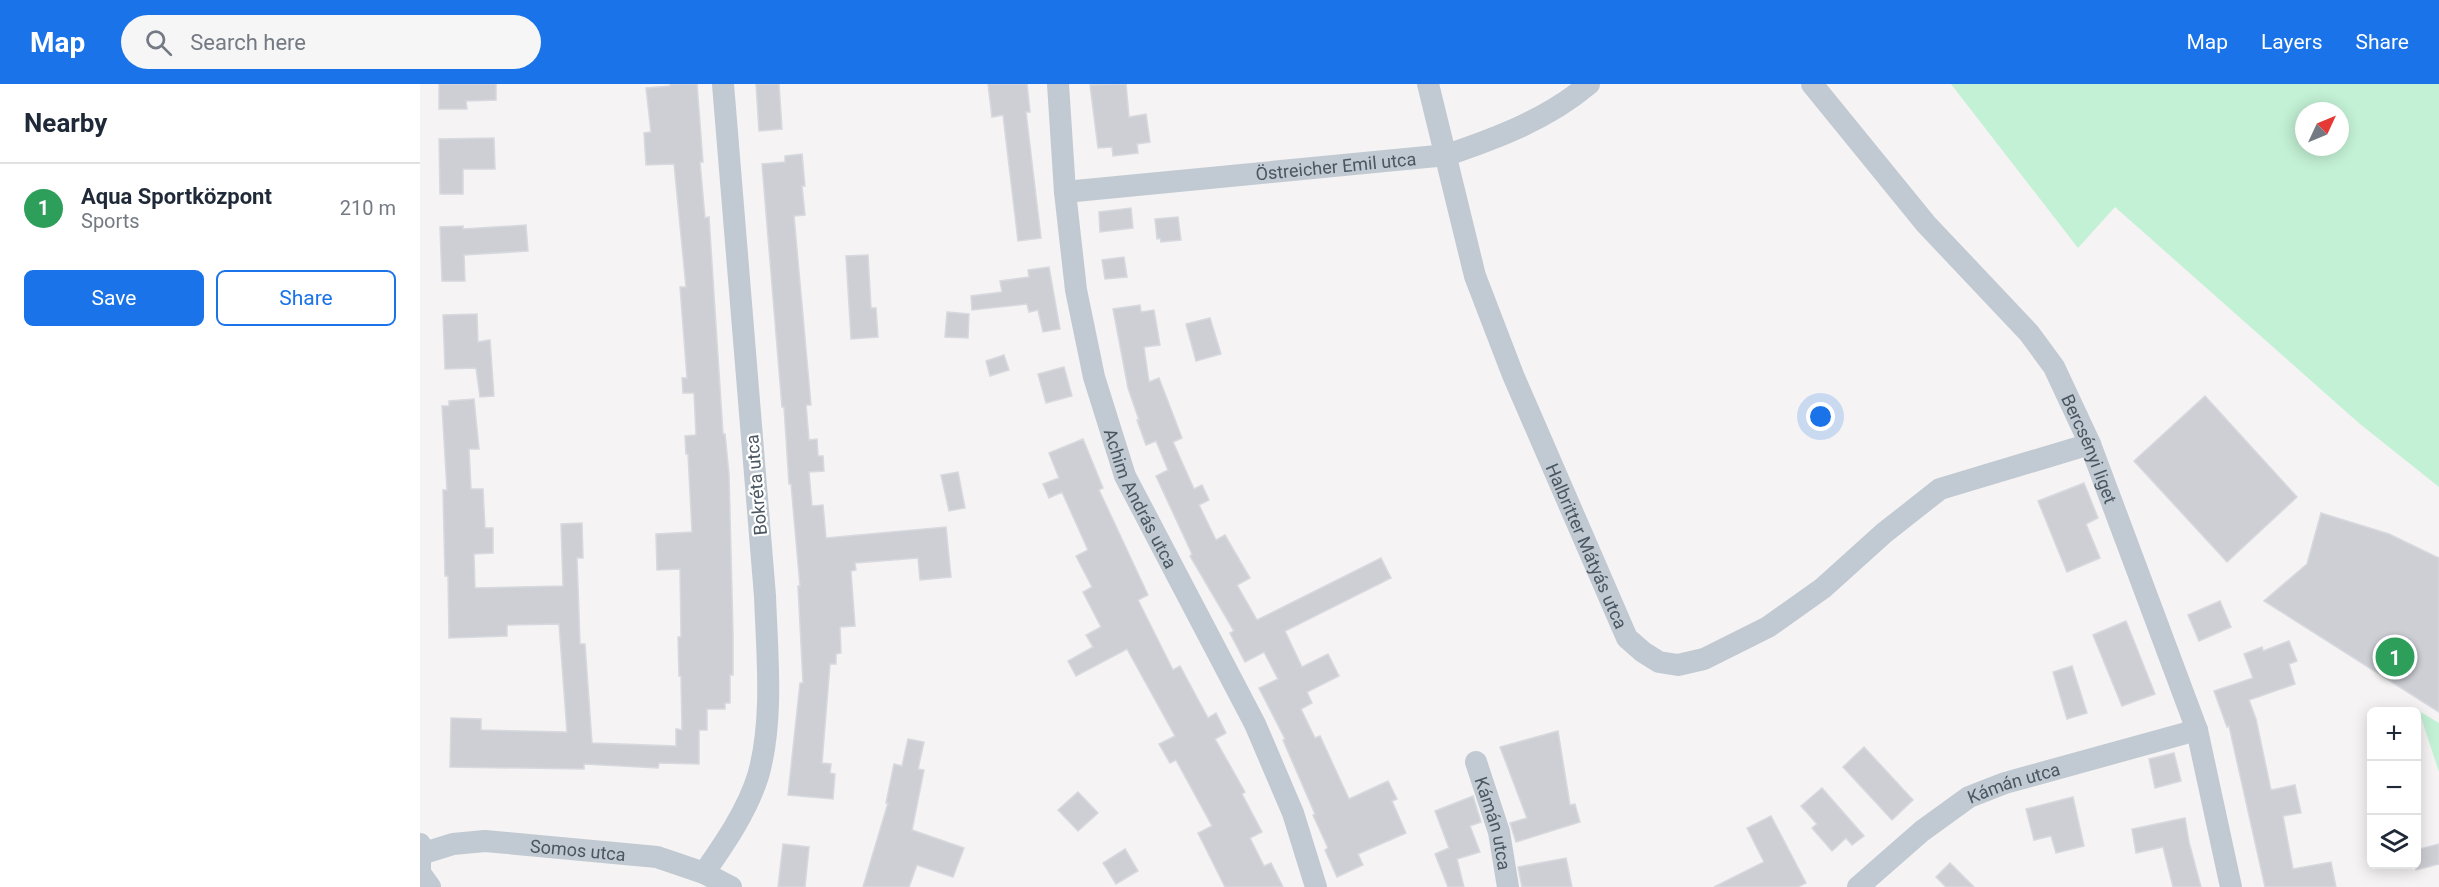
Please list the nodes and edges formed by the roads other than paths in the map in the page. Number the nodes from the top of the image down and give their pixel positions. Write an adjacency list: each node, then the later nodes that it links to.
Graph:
1 (723, 84): 12 (street, Bokréta utca)
2 (1059, 84): 7 (street, Achim András utca)
3 (1428, 84): 6 (street, Halbritter Mátyás utca)
4 (1588, 84): 6 (street, Östreicher Emil utca)
5 (1812, 84): 8 (street, Bercsényi liget)
6 (1447, 155): 7 (street, Östreicher Emil utca); 8 (street, Halbritter Mátyás utca)
7 (1065, 192): 15 (street, Achim András utca)
8 (2090, 444): 9 (street, Bercsényi liget)
9 (2197, 730): 17 (street, Kámán utca); 18 (street, Bercsényi liget)
10 (1476, 762): 16 (street, Kámán utca)
11 (420, 861): 12 (street, Somos utca); 13 (street)
12 (704, 873): 14 (street, Somos utca)
13 (430, 887)
14 (732, 887)
15 (1316, 887)
16 (1508, 887)
17 (1858, 887)
18 (2231, 887)

